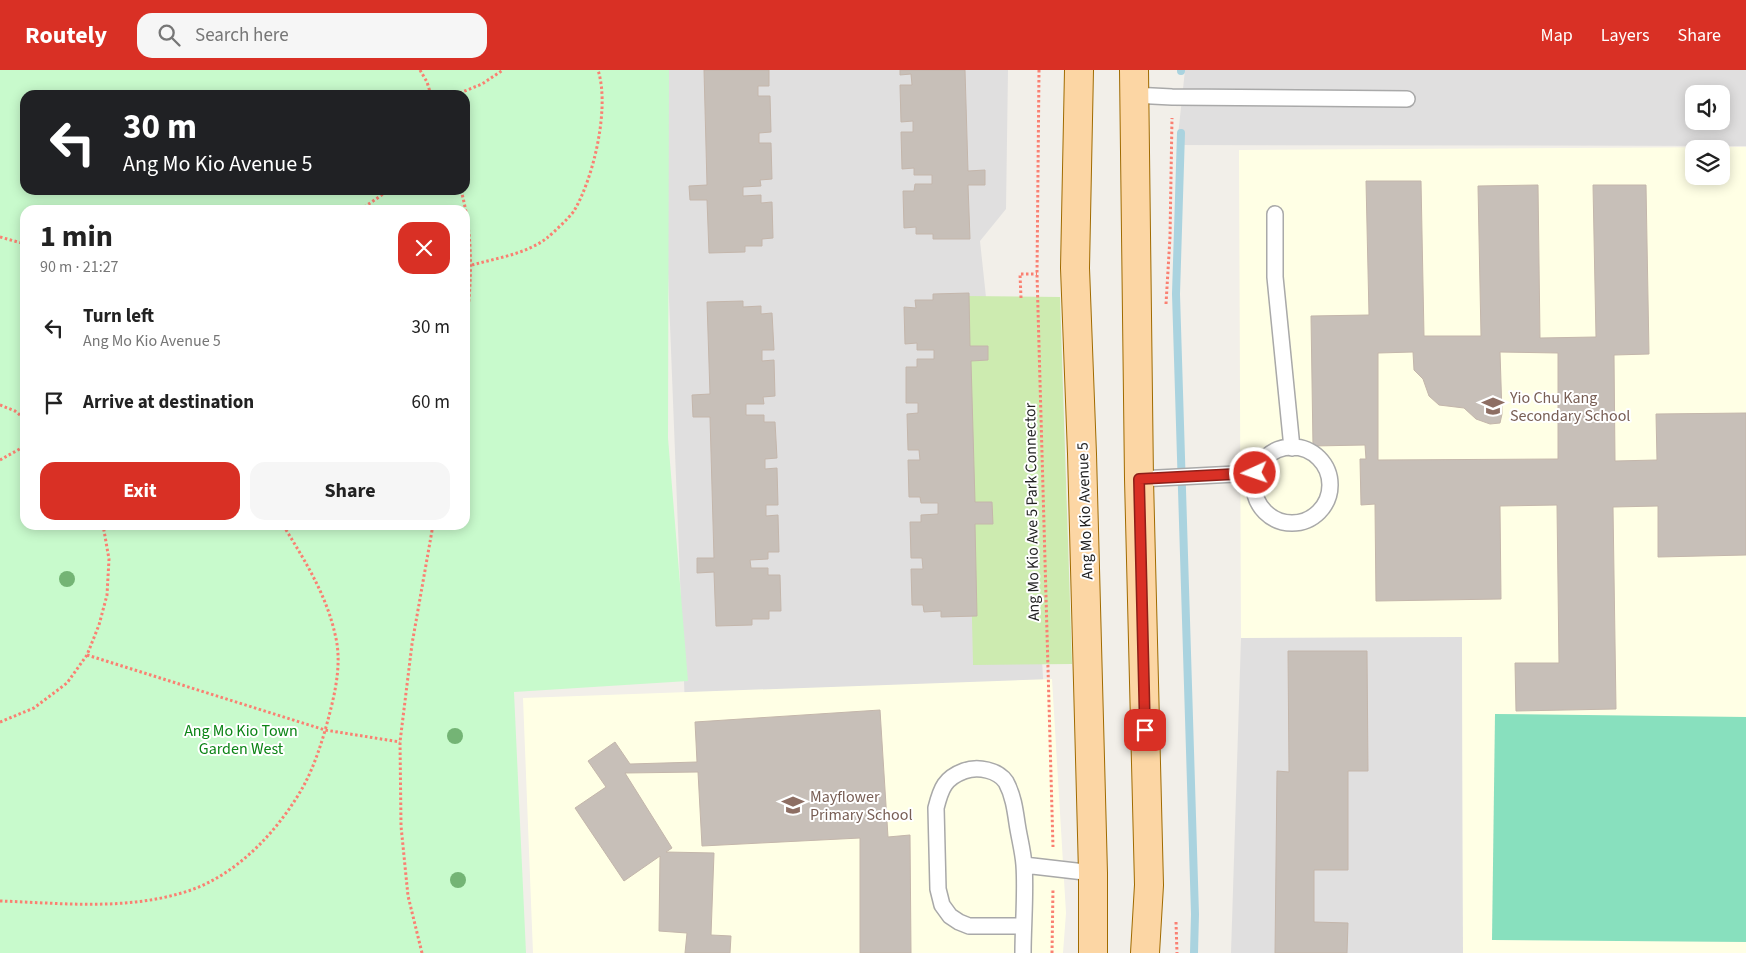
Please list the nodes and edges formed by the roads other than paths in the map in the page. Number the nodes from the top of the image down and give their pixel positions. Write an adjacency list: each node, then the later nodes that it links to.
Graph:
1 (1078, 70): 9 (main road, Ang Mo Kio Avenue 5)
2 (1133, 82): 3 (lane); 7 (main road)
3 (1407, 99)
4 (1275, 214): 5 (lane)
5 (1292, 448): 6 (lane); 6 (lane)
6 (1255, 473): 7 (lane)
7 (1139, 479): 13 (main road)
8 (1024, 865): 9 (lane); 10 (lane); 10 (lane)
9 (1093, 873): 12 (main road, Ang Mo Kio Avenue 5)
10 (1023, 926): 11 (lane)
11 (1023, 953)
12 (1093, 953)
13 (1145, 953)

